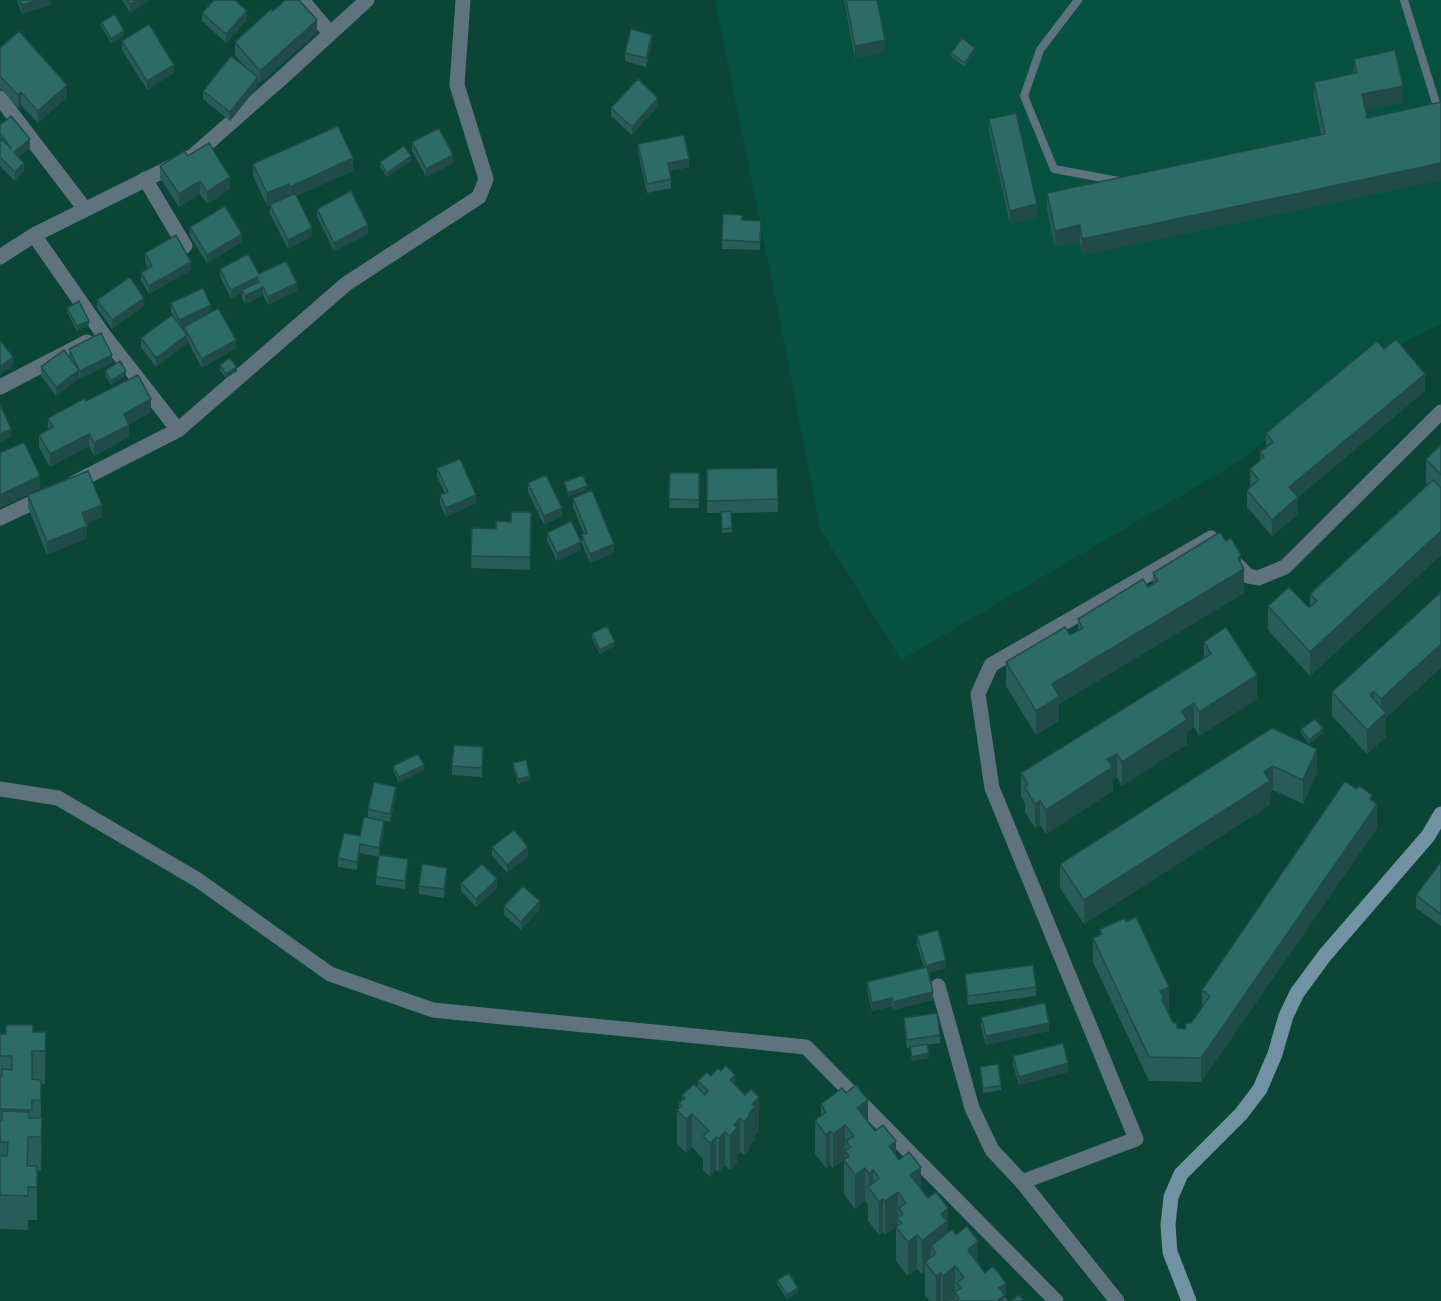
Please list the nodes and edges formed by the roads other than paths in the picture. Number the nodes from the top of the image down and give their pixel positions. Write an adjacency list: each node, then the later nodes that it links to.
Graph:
1 (302, 0): 6 (street)
2 (367, 0): 6 (street)
3 (463, 0): 18 (street)
4 (1078, 0): 10 (lane)
5 (1404, 0): 8 (lane)
6 (330, 33): 9 (street)
7 (0, 98): 11 (street)
8 (1441, 119)
9 (145, 179): 11 (street); 13 (street)
10 (1129, 182)
11 (85, 209): 12 (street)
12 (34, 235): 14 (street); 15 (street)
13 (185, 246)
14 (0, 257)
15 (103, 334): 16 (street); 18 (street)
16 (0, 387)
17 (1441, 412): 23 (street)
18 (178, 430): 19 (street)
19 (0, 518)
20 (0, 789): 24 (street)
21 (1441, 814): 26 (main road)
22 (938, 987): 23 (street)
23 (1022, 1182): 25 (street)
24 (1056, 1301)
25 (1117, 1301)
26 (1189, 1301)

